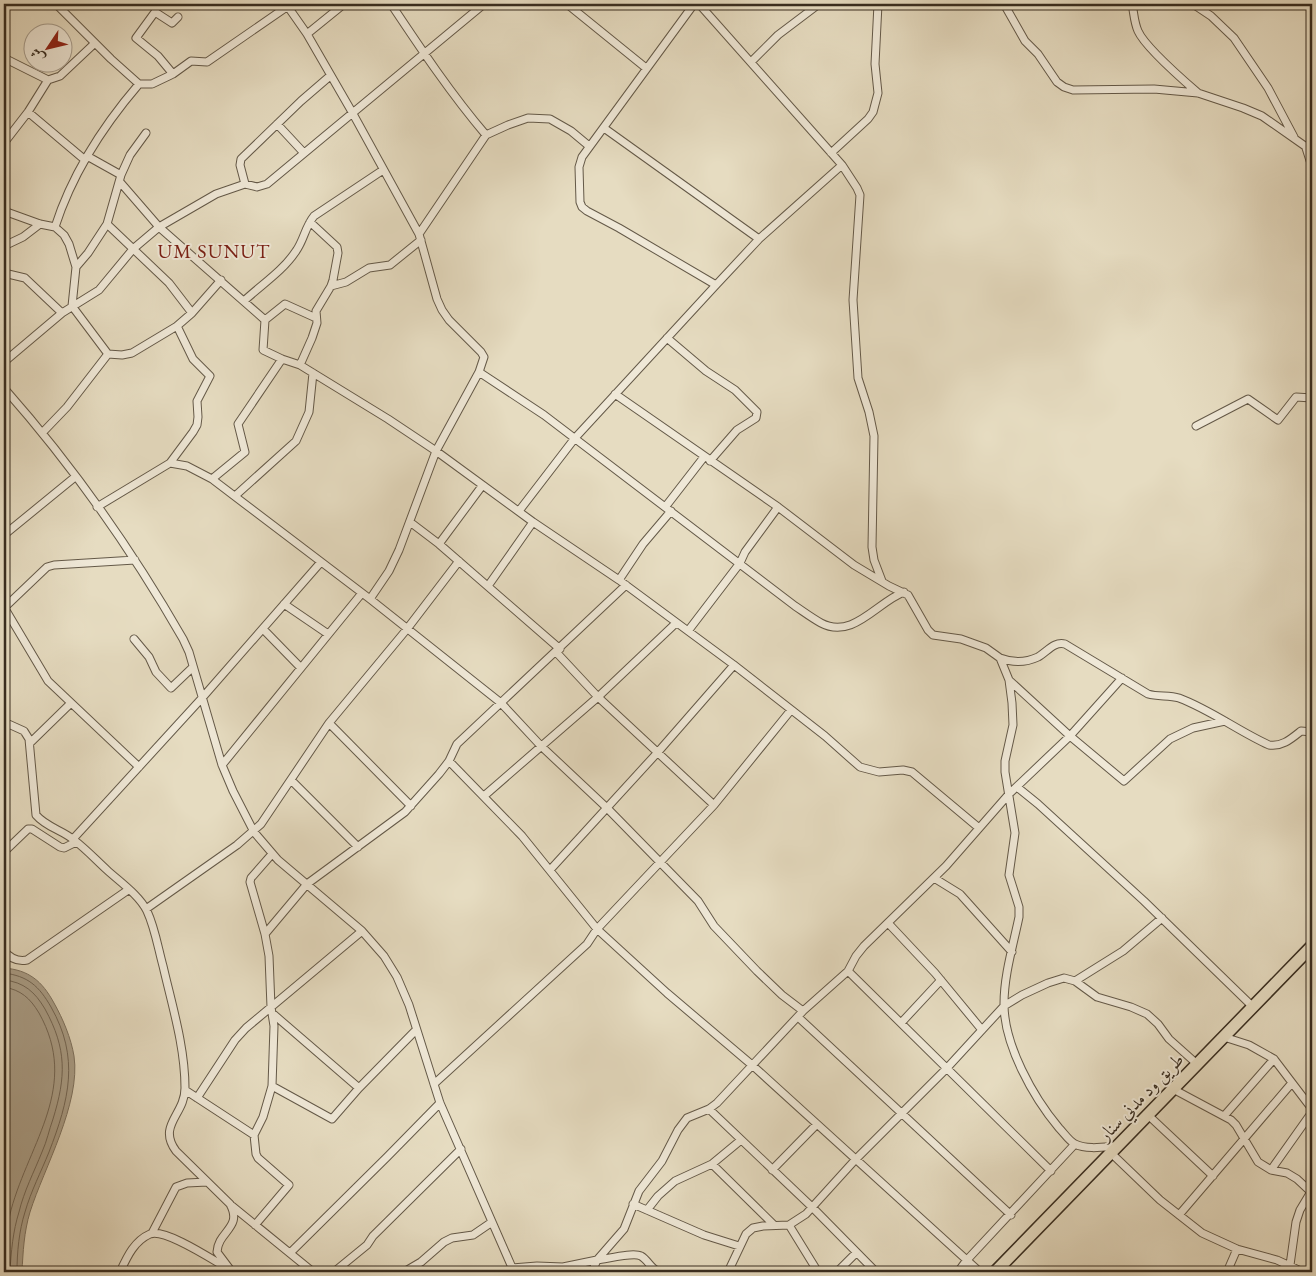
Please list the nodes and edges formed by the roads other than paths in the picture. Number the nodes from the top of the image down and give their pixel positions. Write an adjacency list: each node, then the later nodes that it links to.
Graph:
1 (8, 4): 15 (street)
2 (56, 4): 18 (street)
3 (344, 4): 17 (street)
4 (391, 4): 19 (street)
5 (484, 4): 19 (street)
6 (567, 4): 22 (street)
7 (694, 4): 22 (street)
8 (699, 4): 21 (street)
9 (819, 4): 21 (street)
10 (878, 4): 39 (street)
11 (1004, 4): 27 (street)
12 (1132, 4): 27 (street)
13 (1193, 4): 34 (street)
14 (287, 5): 17 (street); 23 (street)
15 (4, 8)
16 (178, 17): 23 (street)
17 (307, 34): 24 (street)
18 (95, 43): 25 (street); 26 (street)
19 (424, 53): 29 (street); 33 (street)
20 (4, 58): 25 (street)
21 (751, 62): 39 (street)
22 (646, 68): 31 (street)
23 (173, 74): 26 (street)
24 (330, 76): 29 (street); 30 (street)
25 (48, 80): 28 (street)
26 (139, 84): 40 (street)
27 (1198, 93): 34 (street)
28 (28, 112): 35 (street); 40 (street)
29 (352, 112): 38 (street); 43 (street)
30 (277, 124): 38 (street); 45 (street)
31 (604, 128): 36 (street); 53 (street)
32 (146, 133): 44 (street)
33 (486, 135): 36 (street); 52 (street)
34 (1294, 138): 37 (street)
35 (4, 143)
36 (589, 146): 59 (street)
37 (1309, 149): 42 (street)
38 (304, 152): 45 (street)
39 (831, 153): 41 (street)
40 (86, 158): 44 (street); 51 (street)
41 (842, 165): 53 (street); 101 (street)
42 (1312, 167)
43 (383, 170): 47 (street); 52 (street)
44 (120, 179): 49 (street); 50 (street)
45 (246, 184): 50 (street)
46 (4, 211): 48 (street)
47 (310, 222): 60 (street); 61 (street)
48 (40, 224): 51 (street); 54 (street)
49 (106, 224): 55 (street); 56 (street)
50 (159, 227): 55 (street); 58 (street)
51 (55, 228): 56 (street)
52 (420, 237): 60 (street); 73 (street)
53 (759, 239): 59 (street)
54 (4, 246)
55 (133, 248): 62 (street); 64 (street)
56 (76, 267): 62 (street)
57 (4, 273): 63 (street)
58 (221, 280): 61 (street); 64 (street)
59 (716, 285): 68 (street)
60 (331, 286): 65 (street)
61 (244, 301): 66 (street)
62 (72, 306): 63 (street); 69 (street)
63 (62, 313): 71 (street)
64 (192, 313): 67 (street)
65 (316, 318): 66 (street); 72 (street)
66 (265, 320): 70 (street)
67 (176, 326): 69 (street); 83 (street)
68 (667, 338): 76 (street); 82 (street)
69 (108, 354): 79 (street)
70 (282, 359): 72 (street); 85 (street)
71 (4, 362)
72 (300, 365): 74 (street)
73 (478, 372): 80 (street); 81 (street)
74 (314, 374): 81 (street); 87 (street)
75 (4, 388): 79 (street)
76 (615, 394): 80 (street); 82 (street)
77 (1312, 398): 78 (street)
78 (1196, 426)
79 (43, 432): 84 (street)
80 (575, 438): 90 (street); 91 (street)
81 (436, 452): 86 (street); 92 (street)
82 (707, 459): 89 (street); 90 (street)
83 (170, 463): 85 (street); 88 (street)
84 (75, 477): 88 (street); 94 (street)
85 (212, 479): 87 (street)
86 (482, 486): 91 (street); 95 (street)
87 (235, 496): 98 (street)
88 (97, 507): 96 (street)
89 (778, 507): 99 (street); 101 (street)
90 (668, 508): 99 (street); 100 (street)
91 (519, 511): 93 (street)
92 (410, 522): 95 (street); 106 (street)
93 (533, 522): 100 (street); 103 (street)
94 (4, 535)
95 (439, 544): 97 (street)
96 (135, 560): 108 (street); 118 (street)
97 (459, 561): 103 (street); 110 (street)
98 (321, 562): 105 (street); 107 (street)
99 (740, 563): 104 (street); 112 (street)
100 (619, 580): 102 (street)
101 (882, 581): 104 (street)
102 (626, 585): 109 (street); 115 (street)
103 (488, 586): 115 (street)
104 (904, 592): 116 (street)
105 (362, 593): 106 (street); 113 (street)
106 (370, 599): 110 (street)
107 (284, 604): 111 (street); 113 (street)
108 (4, 608): 124 (street)
109 (676, 623): 112 (street); 122 (street)
110 (408, 628): 125 (street); 129 (street)
111 (263, 629): 119 (street); 123 (street)
112 (688, 631): 117 (street)
113 (328, 634): 119 (street)
114 (134, 639): 118 (street)
115 (558, 651): 122 (street); 125 (street)
116 (1000, 658): 120 (street); 121 (street)
117 (734, 665): 126 (street); 134 (street)
118 (193, 667): 123 (street)
119 (301, 668): 136 (street)
120 (1122, 678): 127 (street); 131 (street)
121 (1009, 680): 131 (street); 140 (street)
122 (598, 697): 133 (street); 134 (street)
123 (202, 698): 136 (street); 137 (street)
124 (71, 703): 132 (street); 137 (street)
125 (501, 703): 133 (street); 135 (street)
126 (791, 710): 143 (street); 145 (street)
127 (1224, 721): 130 (street); 131 (street)
128 (4, 722): 132 (street)
129 (329, 723): 138 (street); 142 (street)
130 (1312, 732)
131 (1070, 736): 139 (street)
132 (30, 743): 147 (street)
133 (541, 746): 141 (street); 144 (street)
134 (658, 752): 143 (street); 144 (street)
135 (449, 761): 141 (street); 142 (street)
136 (222, 765): 146 (street)
137 (139, 767): 147 (street)
138 (291, 780): 146 (street); 148 (street)
139 (1017, 787): 140 (street); 157 (street)
140 (1009, 794): 145 (street); 164 (street)
141 (484, 796): 152 (street)
142 (411, 806): 148 (street)
143 (714, 806): 151 (street)
144 (607, 808): 151 (street); 152 (street)
145 (979, 828): 153 (street)
146 (254, 832): 150 (street); 156 (street)
147 (74, 840): 149 (street); 155 (street)
148 (358, 847): 154 (street)
149 (4, 852)
150 (272, 854): 154 (street); 161 (street)
151 (661, 862): 159 (street); 171 (street)
152 (550, 870): 159 (street)
153 (934, 878): 158 (street); 164 (street)
154 (307, 884): 160 (street); 161 (street)
155 (128, 890): 156 (street); 163 (street)
156 (146, 909): 185 (street)
157 (1162, 918): 167 (street); 169 (street)
158 (888, 923): 165 (street); 166 (street)
159 (596, 929): 178 (street); 180 (street)
160 (362, 931): 170 (street); 173 (street)
161 (264, 934): 170 (street)
162 (1312, 946): 169 (highway, طريق ود مدني سنار)
163 (4, 951)
164 (1012, 952): 168 (street)
165 (848, 971): 171 (street); 172 (street)
166 (941, 980): 172 (street); 174 (street)
167 (1075, 981): 168 (street); 177 (street)
168 (1004, 1006): 174 (street); 197 (street)
169 (1253, 1006): 175 (highway, طريق ود مدني سنار)
170 (272, 1010): 182 (street); 183 (street); 186 (street)
171 (801, 1014): 178 (street); 190 (street)
172 (900, 1022): 179 (street)
173 (416, 1030): 180 (street); 183 (street)
174 (982, 1030): 179 (street)
175 (1224, 1037): 176 (street); 177 (highway, طريق ود مدني سنار)
176 (1274, 1059): 181 (street); 192 (street)
177 (1198, 1064): 184 (highway, طريق ود مدني سنار)
178 (752, 1065): 188 (street); 193 (street)
179 (947, 1068): 190 (street); 204 (street)
180 (434, 1084): 187 (street)
181 (1291, 1084): 189 (street); 196 (street)
182 (272, 1086): 183 (street); 194 (street)
183 (359, 1088)
184 (1173, 1089): 191 (highway, طريق ود مدني سنار); 192 (street)
185 (185, 1090): 186 (street); 206 (street)
186 (197, 1098): 194 (street)
187 (440, 1102): 198 (street); 221 (street)
188 (709, 1109): 195 (street); 209 (street)
189 (1312, 1110): 203 (street)
190 (901, 1113): 200 (street); 212 (street)
191 (1148, 1115): 199 (highway, طريق ود مدني سنار); 205 (street)
192 (1224, 1116): 196 (street)
193 (817, 1124): 200 (street); 202 (street)
194 (254, 1135): 215 (street)
195 (741, 1140): 201 (street); 202 (street)
196 (1244, 1140): 203 (street); 205 (street)
197 (1075, 1144): 199 (street); 204 (street)
198 (461, 1149): 214 (street); 230 (street)
199 (1114, 1150): 213 (street); 240 (highway, طريق ود مدني سنار)
200 (855, 1160): 210 (street); 224 (street)
201 (712, 1164): 211 (street); 216 (street)
202 (772, 1170): 210 (street)
203 (1271, 1170): 207 (street)
204 (1051, 1171): 212 (street)
205 (1213, 1176): 213 (street)
206 (207, 1182): 208 (street); 218 (street)
207 (1312, 1191): 225 (street)
208 (230, 1204): 215 (street); 228 (street)
209 (633, 1204): 211 (street); 223 (street)
210 (813, 1208): 217 (street); 222 (street)
211 (648, 1210): 219 (street)
212 (1010, 1215): 224 (street)
213 (1179, 1215): 220 (street)
214 (492, 1222): 226 (street); 231 (street)
215 (256, 1225): 221 (street)
216 (774, 1225): 217 (street); 219 (street)
217 (789, 1225): 235 (street)
218 (152, 1233): 227 (street); 228 (street)
219 (739, 1246): 234 (street)
220 (1237, 1249): 225 (street); 241 (street)
221 (290, 1253): 229 (street)
222 (856, 1253): 236 (street); 237 (street)
223 (597, 1260): 226 (street); 232 (street); 233 (street)
224 (966, 1261): 238 (street); 239 (street)
225 (1290, 1265): 242 (street)
226 (513, 1270)
227 (120, 1272)
228 (232, 1272)
229 (314, 1272)
230 (334, 1272)
231 (404, 1272)
232 (592, 1272)
233 (658, 1272)
234 (728, 1272)
235 (818, 1272)
236 (837, 1272)
237 (876, 1272)
238 (958, 1272)
239 (980, 1272)
240 (995, 1272)
241 (1227, 1272)
242 (1303, 1272)

